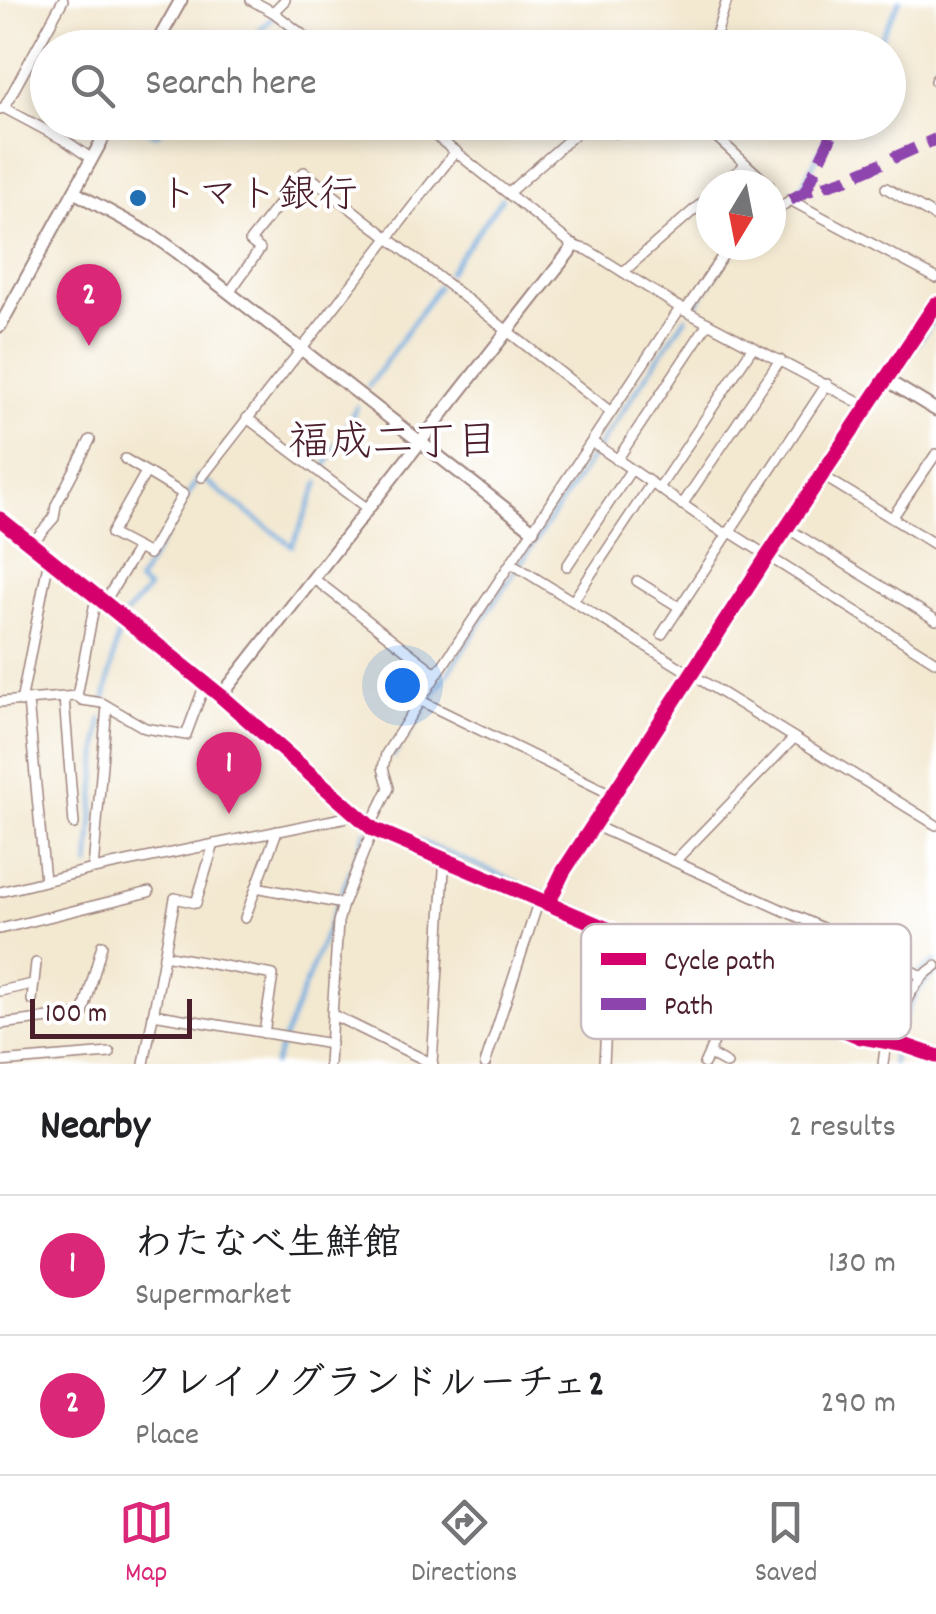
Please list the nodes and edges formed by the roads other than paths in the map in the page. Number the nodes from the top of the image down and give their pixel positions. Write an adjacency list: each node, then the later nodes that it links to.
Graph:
1 (64, 0): 7 (street)
2 (181, 0): 8 (street)
3 (251, 0): 6 (street)
4 (285, 0): 6 (street)
5 (728, 0): 10 (street)
6 (273, 12): 9 (street)
7 (47, 30)
8 (164, 30)
9 (296, 30)
10 (718, 30)
11 (30, 60): 12 (street)
12 (2, 109): 13 (street)
13 (30, 123)
14 (64, 140): 20 (street)
15 (103, 140): 20 (street)
16 (442, 140): 19 (street)
17 (569, 140): 26 (street)
18 (720, 140): 21 (street)
19 (456, 151): 26 (street); 30 (street)
20 (92, 160): 25 (street)
21 (746, 164): 22 (street); 23 (street)
22 (739, 170)
23 (753, 170)
24 (886, 188): 29 (street)
25 (74, 192): 35 (street); 38 (street)
26 (508, 193): 31 (street)
27 (788, 202): 34 (street)
28 (696, 207): 33 (street)
29 (936, 216)
30 (388, 237): 35 (street); 42 (street); 44 (street)
31 (574, 246): 33 (street); 42 (street)
32 (719, 260): 39 (street)
33 (623, 272): 39 (street)
34 (936, 278)
35 (229, 293): 44 (street)
36 (0, 296): 38 (street)
37 (936, 304): 46 (street)
38 (10, 308): 41 (street)
39 (683, 309): 40 (street); 50 (street)
40 (708, 323): 43 (street); 57 (street)
41 (0, 326)
42 (507, 331): 50 (street); 53 (street)
43 (753, 347): 45 (street); 62 (street)
44 (299, 350): 51 (street); 53 (street)
45 (780, 360): 47 (street); 63 (street)
46 (885, 379): 48 (street); 49 (street)
47 (827, 384): 48 (street); 69 (street)
48 (867, 407): 61 (street)
49 (936, 410)
50 (611, 412): 54 (street)
51 (247, 418): 60 (street); 64 (street)
52 (90, 440): 71 (street)
53 (420, 442): 64 (street); 68 (street)
54 (596, 446): 57 (street); 68 (street)
55 (936, 454): 65 (street)
56 (125, 460): 59 (street)
57 (617, 460): 58 (street)
58 (631, 470): 62 (street); 77 (street)
59 (146, 472): 73 (street); 73 (street)
60 (202, 476)
61 (823, 476): 65 (street); 67 (street)
62 (655, 486): 63 (street); 81 (street)
63 (682, 505): 69 (street)
64 (368, 509): 78 (street)
65 (892, 518): 72 (street)
66 (1, 520): 70 (street); 71 (street)
67 (788, 528): 74 (street); 83 (street)
68 (532, 530): 76 (street)
69 (727, 533): 74 (street); 82 (street)
70 (0, 534)
71 (31, 544): 75 (street)
72 (936, 544)
73 (138, 548): 80 (street)
74 (767, 557): 85 (street); 87 (street)
75 (49, 558): 80 (street); 92 (street)
76 (516, 566): 81 (street); 86 (street)
77 (567, 566)
78 (313, 578): 86 (street); 90 (street)
79 (638, 581): 82 (street)
80 (100, 600): 88 (street); 89 (street)
81 (573, 601): 87 (street)
82 (679, 608): 84 (street)
83 (936, 620)
84 (662, 634)
85 (935, 660)
86 (437, 674): 94 (street)
87 (691, 674): 96 (street); 97 (street)
88 (205, 684): 90 (street); 95 (street)
89 (76, 696): 91 (street); 95 (street)
90 (221, 696): 98 (street)
91 (64, 698): 92 (street); 99 (street)
92 (24, 701): 93 (street); 108 (street)
93 (0, 702)
94 (426, 703): 97 (street); 102 (street)
95 (107, 706): 107 (street)
96 (794, 738): 101 (street); 106 (street)
97 (612, 795): 100 (street)
98 (357, 814): 102 (street); 103 (street)
99 (74, 824)
100 (594, 825): 106 (street); 112 (street)
101 (936, 825)
102 (372, 828): 105 (street); 113 (street)
103 (277, 831): 104 (street); 109 (street)
104 (214, 844): 107 (street); 119 (street)
105 (447, 860): 112 (street); 143 (street)
106 (675, 861): 116 (street)
107 (93, 869): 108 (street)
108 (46, 881): 110 (street)
109 (256, 888): 113 (street); 114 (street)
110 (0, 892)
111 (149, 892): 117 (street)
112 (548, 899): 115 (street); 144 (street)
113 (339, 903): 129 (street)
114 (244, 918)
115 (599, 924)
116 (814, 924)
117 (0, 929)
118 (102, 945): 130 (street)
119 (164, 956): 128 (street); 131 (street)
120 (36, 963): 124 (street)
121 (936, 966): 123 (street)
122 (911, 970): 123 (street)
123 (919, 974): 126 (street)
124 (34, 984): 125 (street); 127 (street)
125 (0, 991)
126 (911, 991)
127 (32, 1000)
128 (153, 1014): 131 (street); 141 (street)
129 (333, 1015): 136 (street); 143 (street)
130 (0, 1024)
131 (264, 1032): 136 (street)
132 (605, 1039): 145 (street)
133 (872, 1039): 135 (street)
134 (889, 1039): 135 (street)
135 (888, 1042): 138 (street); 147 (street)
136 (331, 1044): 142 (street)
137 (110, 1054): 140 (street)
138 (936, 1056)
139 (706, 1059): 146 (street)
140 (0, 1062)
141 (144, 1064)
142 (330, 1064)
143 (432, 1064)
144 (486, 1064)
145 (604, 1064)
146 (727, 1064)
147 (883, 1064)

